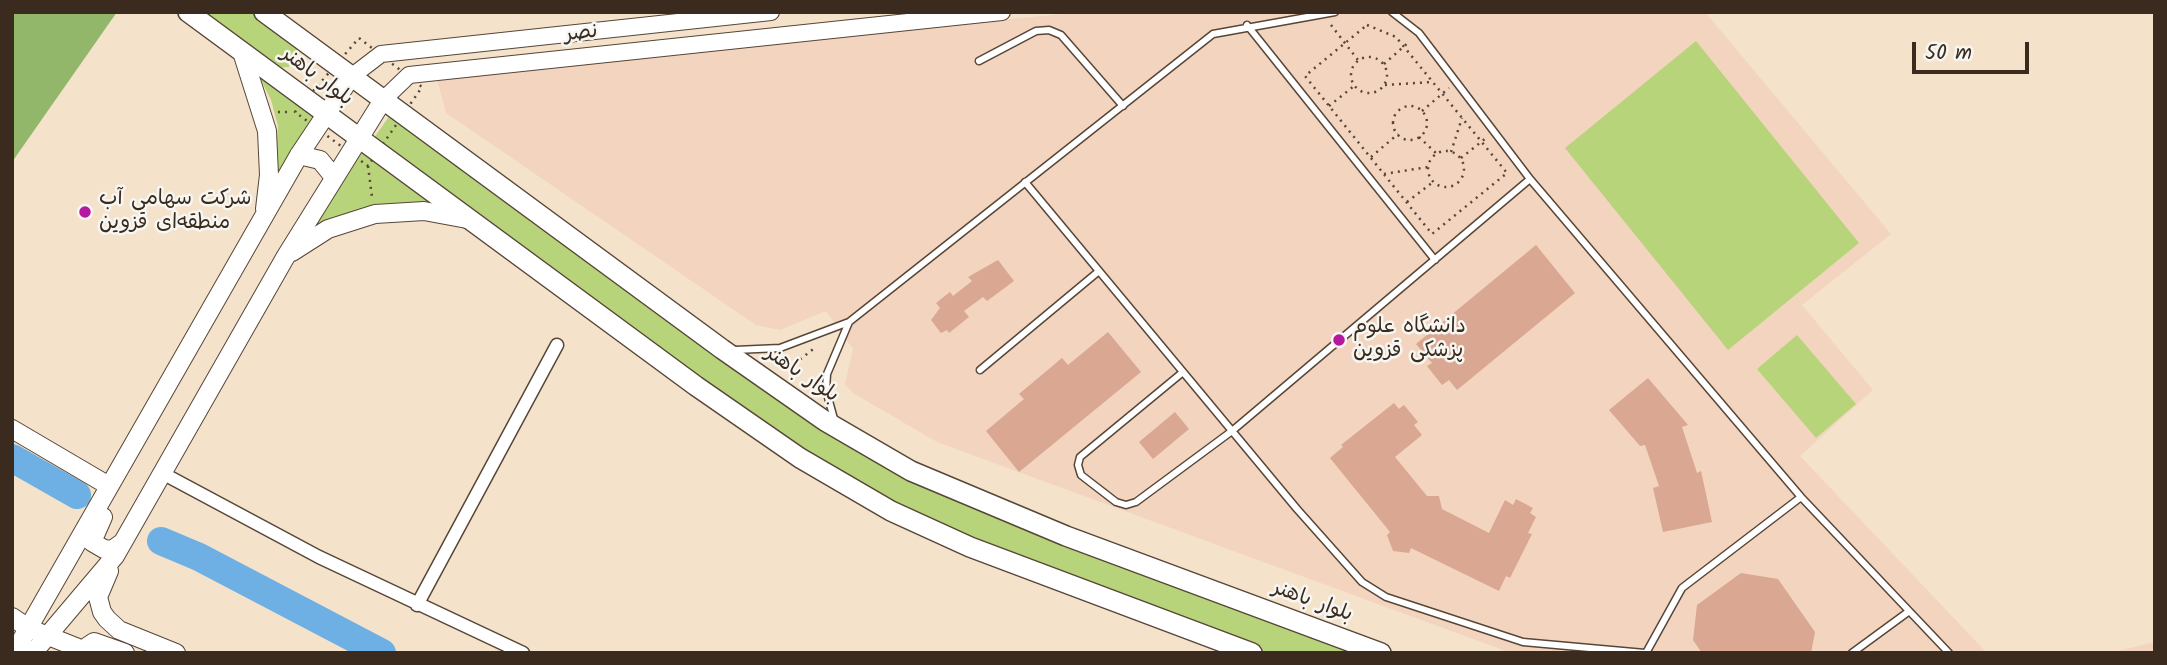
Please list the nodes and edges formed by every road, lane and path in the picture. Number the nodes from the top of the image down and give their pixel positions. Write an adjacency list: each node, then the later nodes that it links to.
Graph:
1 (188, 12): 12 (main road, بلوار باهنر)
2 (771, 12): 16 (street, نصر)
3 (1002, 12): 22 (street, نصر)
4 (1335, 12): 6 (lane)
5 (1392, 12): 9 (lane)
6 (1322, 14): 8 (lane); 10 (path)
7 (274, 15): 16 (main road, بلوار باهنر)
8 (1247, 26): 23 (lane); 38 (lane)
9 (1419, 33): 11 (path); 17 (lane)
10 (1345, 43): 11 (path); 13 (path); 24 (path)
11 (1404, 47): 15 (path); 18 (path)
12 (243, 52): 26 (main road, بلوار باهنر); 48 (main road)
13 (1359, 60): 15 (path); 20 (path)
14 (979, 61): 23 (lane)
15 (1384, 64): 19 (path)
16 (351, 77): 22 (main road, بلوار باهنر); 26 (main road)
17 (1455, 81): 21 (path); 28 (lane)
18 (1432, 82): 19 (path); 21 (path)
19 (1385, 85): 20 (path)
20 (1354, 86): 24 (path)
21 (1442, 94): 25 (path); 27 (path)
22 (383, 100): 31 (main road); 55 (main road, بلوار باهنر)
23 (1122, 106): 44 (lane)
24 (1329, 106): 36 (path)
25 (1422, 111): 29 (path); 30 (path)
26 (325, 113): 31 (main road, بلوار باهنر); 35 (main road)
27 (1462, 118): 32 (path); 33 (path)
28 (1494, 132): 32 (path); 43 (lane)
29 (1398, 134): 30 (path); 36 (path)
30 (1419, 136): 34 (path)
31 (357, 137): 42 (main road); 49 (main road, بلوار باهنر)
32 (1481, 142): 37 (path); 46 (path)
33 (1451, 152): 34 (path); 37 (path)
34 (1437, 154): 40 (path)
35 (299, 155): 42 (main road); 48 (main road)
36 (1370, 157): 38 (path); 41 (path)
37 (1461, 158): 45 (path)
38 (1359, 165): 51 (lane)
39 (368, 166): 47 (path)
40 (1428, 167): 41 (path); 45 (path)
41 (1384, 174): 46 (path)
42 (333, 176): 50 (main road)
43 (1530, 179): 51 (lane); 64 (lane)
44 (1025, 182): 52 (lane); 53 (lane)
45 (1433, 182): 46 (path)
46 (1407, 202)
47 (375, 214): 49 (main road); 50 (main road)
48 (263, 217): 58 (main road)
49 (471, 220): 77 (main road, بلوار باهنر)
50 (286, 256): 62 (main road)
51 (1435, 260): 61 (lane)
52 (1099, 271): 56 (lane); 57 (lane)
53 (849, 322): 55 (lane); 59 (lane)
54 (557, 345): 66 (street)
55 (722, 349): 59 (main road, بلوار باهنر)
56 (980, 370)
57 (1183, 372): 61 (lane); 61 (lane)
58 (164, 389): 63 (main road); 65 (main road)
59 (836, 428): 78 (main road, بلوار باهنر)
60 (12, 429): 63 (main road)
61 (1232, 431): 79 (lane)
62 (162, 473): 65 (main road); 66 (street)
63 (105, 492): 69 (main road)
64 (1801, 497): 67 (lane); 79 (lane)
65 (119, 549): 70 (main road); 75 (main road)
66 (417, 605): 76 (street)
67 (1908, 612): 80 (lane); 81 (lane)
68 (12, 617): 69 (main road)
69 (28, 628): 70 (main road); 72 (main road)
70 (47, 634): 71 (main road); 73 (main road)
71 (85, 652): 74 (main road)
72 (14, 653)
73 (33, 653)
74 (125, 653)
75 (176, 653)
76 (523, 653)
77 (1252, 653)
78 (1381, 653)
79 (1645, 653)
80 (1852, 653)
81 (1949, 653)

